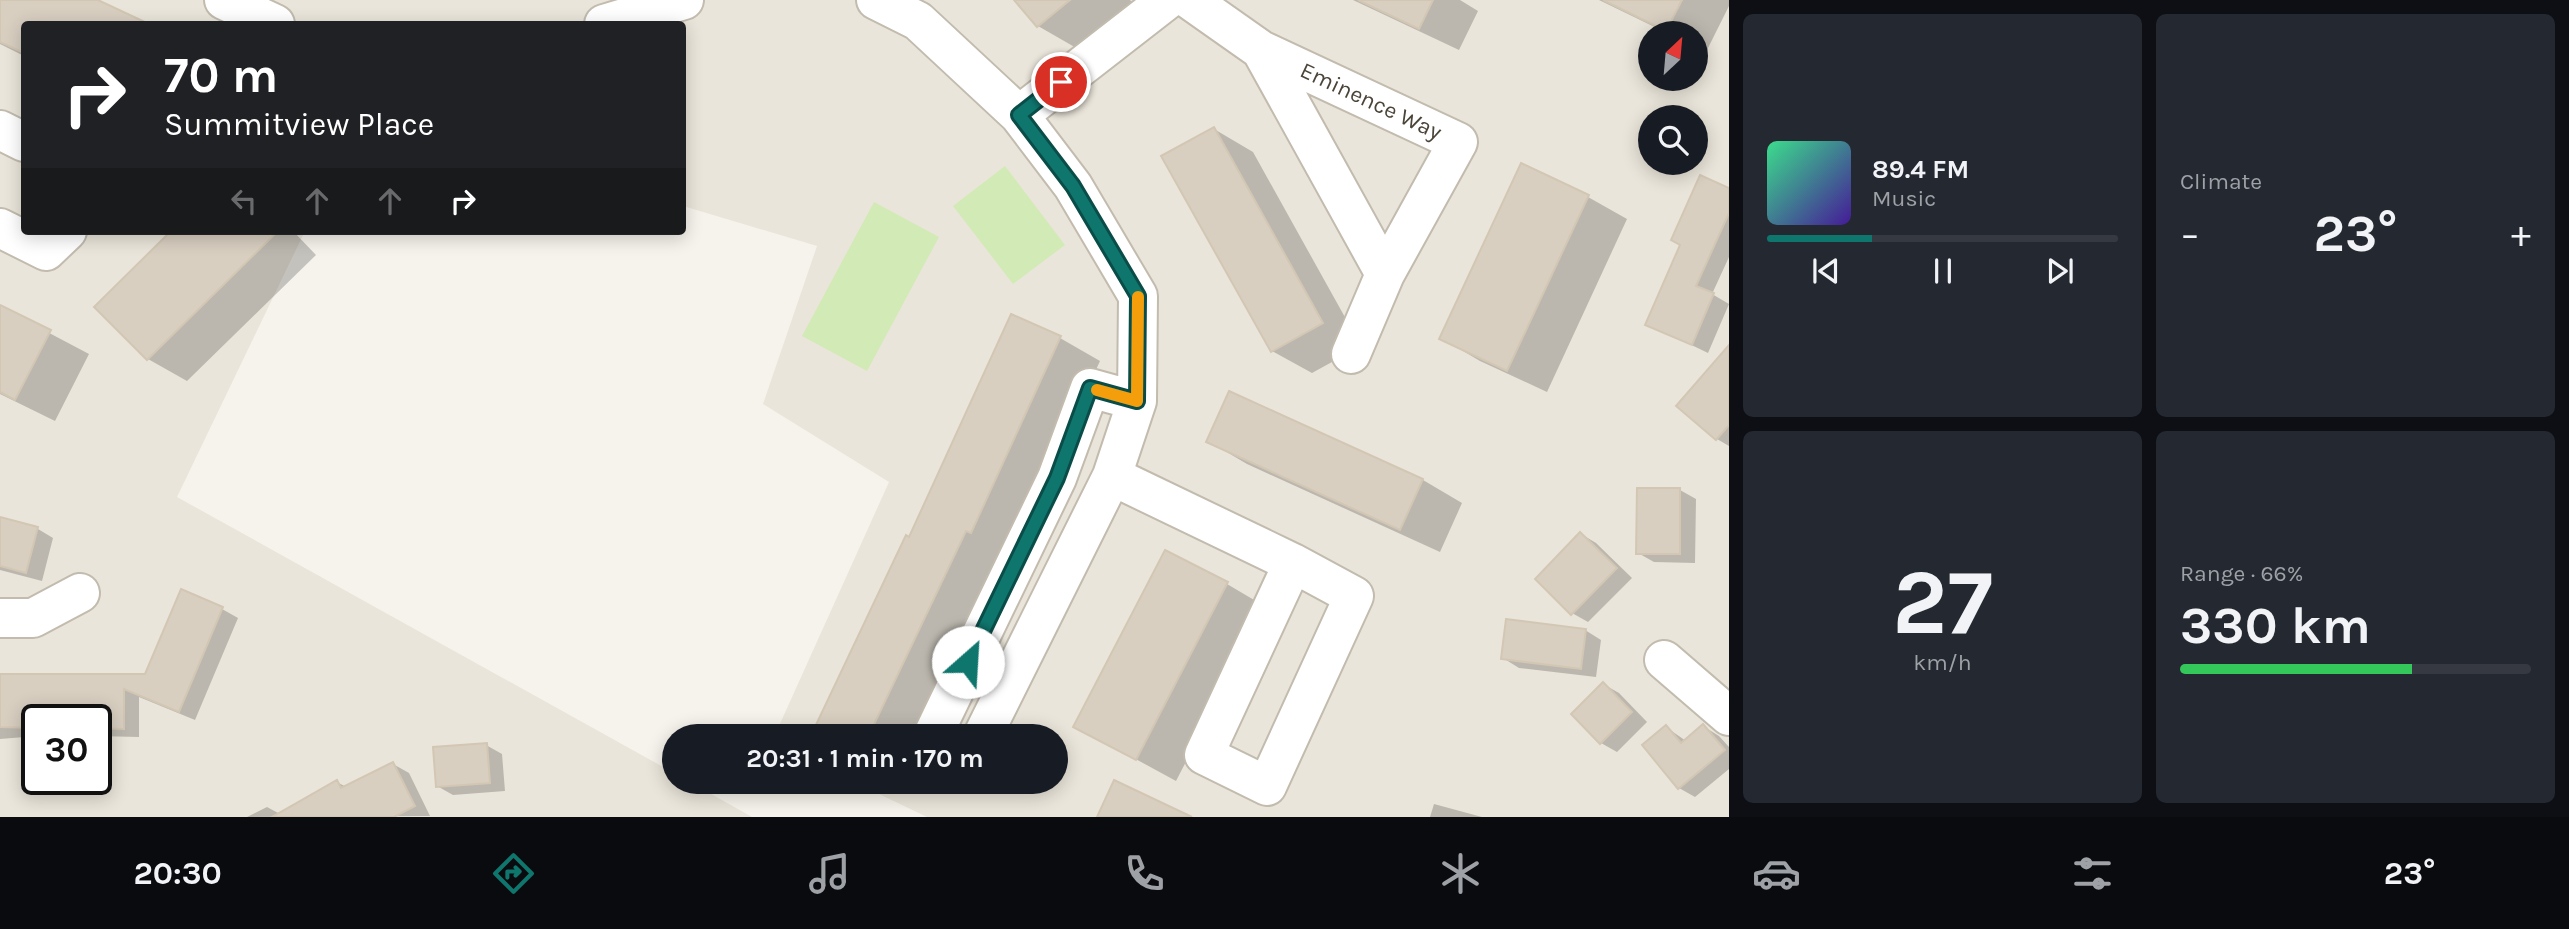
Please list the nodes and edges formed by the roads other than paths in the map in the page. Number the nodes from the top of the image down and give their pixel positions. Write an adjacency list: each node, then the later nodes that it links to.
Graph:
1 (224, 0): 6 (street)
2 (876, 0): 9 (street)
3 (1167, 0): 9 (street)
4 (1190, 0): 8 (street, Eminence Way)
5 (673, 2): 7 (street)
6 (269, 21)
7 (613, 21)
8 (1261, 50): 14 (street, Eminence Way); 14 (street, Eminence Way)
9 (1019, 115): 16 (street)
10 (0, 130): 11 (street)
11 (21, 140)
12 (0, 228): 13 (street)
13 (63, 235)
14 (1385, 274): 15 (street, Eminence Way)
15 (1350, 354)
16 (1137, 401): 17 (street); 23 (street)
17 (1112, 476): 18 (street); 24 (street)
18 (1293, 563): 18 (street)
19 (80, 593): 20 (street)
20 (0, 618)
21 (1664, 660): 22 (street)
22 (1729, 716)
23 (938, 724)
24 (988, 724)

